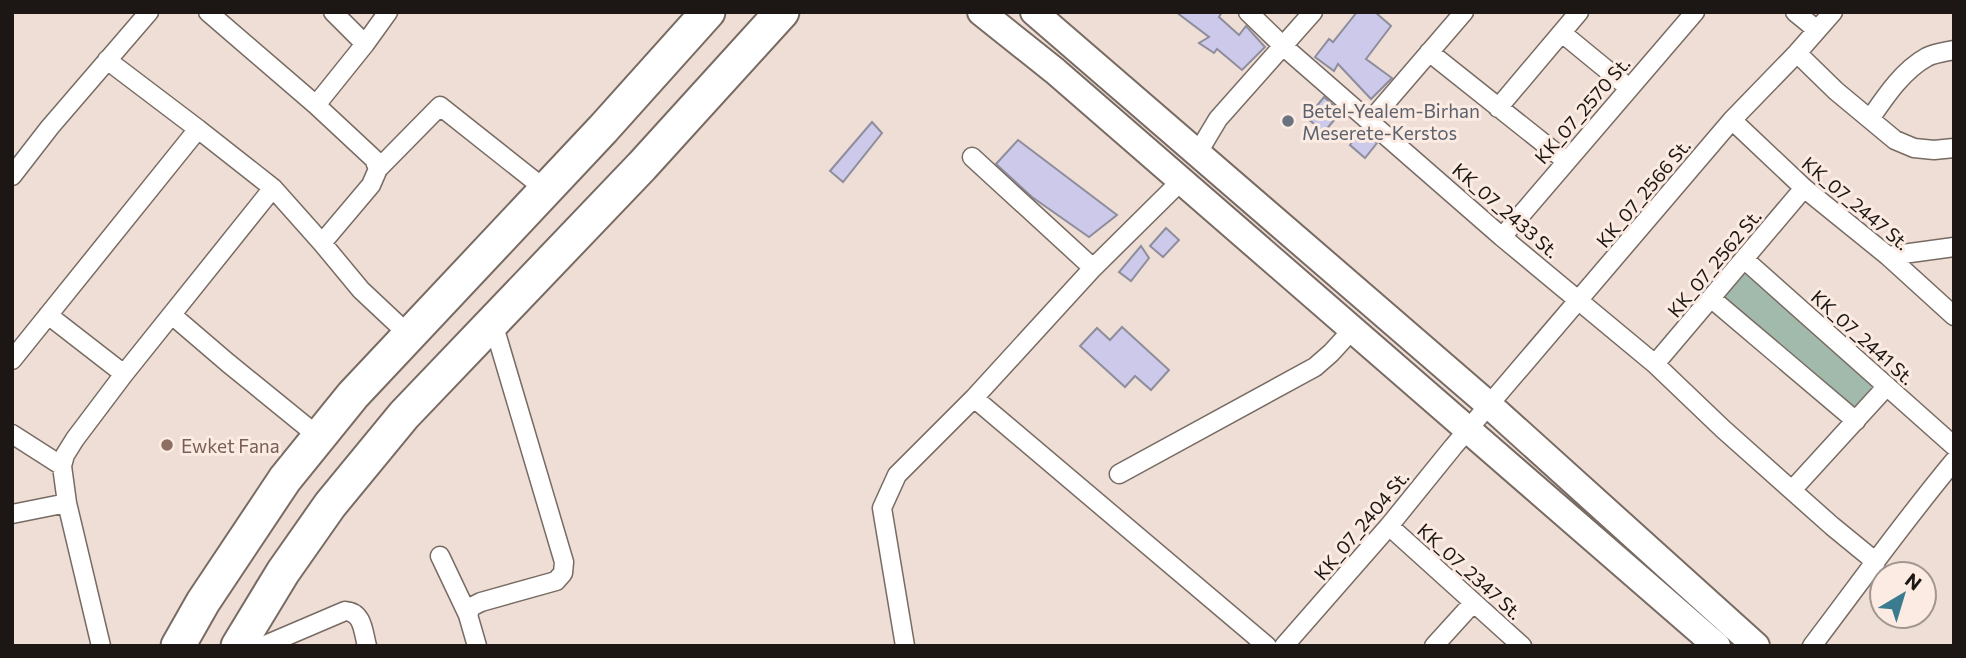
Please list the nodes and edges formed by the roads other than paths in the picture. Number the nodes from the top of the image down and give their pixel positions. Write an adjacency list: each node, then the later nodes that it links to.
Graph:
1 (149, 12): 23 (street)
2 (208, 12): 25 (street)
3 (333, 12): 18 (street)
4 (388, 12): 18 (street)
5 (708, 12): 40 (highway)
6 (782, 12): 52 (highway)
7 (981, 12): 37 (street)
8 (1034, 12): 32 (street)
9 (1248, 12): 19 (street, KK_07_2433 St.)
10 (1313, 12): 19 (street)
11 (1464, 12): 21 (street)
12 (1579, 12): 17 (street)
13 (1695, 12): 24 (street, KK_07_2570 St.)
14 (1795, 12): 16 (street)
15 (1833, 12): 16 (street, KK_07_2566 St.)
16 (1817, 30): 22 (street, KK_07_2566 St.)
17 (1562, 33): 24 (street); 26 (street)
18 (365, 44): 25 (street)
19 (1283, 46): 28 (street, KK_07_2433 St.); 32 (street)
20 (1954, 50): 27 (street)
21 (1429, 52): 26 (street); 28 (street)
22 (1797, 53): 27 (street); 29 (street, KK_07_2566 St.)
23 (107, 60): 30 (street); 36 (street)
24 (1629, 88): 34 (street, KK_07_2570 St.)
25 (316, 105): 35 (street)
26 (1498, 108): 34 (street)
27 (1870, 118): 31 (street)
28 (1371, 120): 41 (street, KK_07_2433 St.)
29 (1732, 120): 39 (street, KK_07_2447 St.); 47 (street, KK_07_2566 St.)
30 (198, 129): 38 (street); 50 (street)
31 (1954, 148)
32 (1197, 154): 60 (street)
33 (972, 157): 46 (street)
34 (1566, 162): 41 (street, KK_07_2570 St.)
35 (378, 169): 40 (street); 42 (street)
36 (12, 176)
37 (1181, 181): 46 (street); 53 (street)
38 (273, 188): 42 (street); 49 (street)
39 (1804, 188): 44 (street, KK_07_2447 St.); 45 (street, KK_07_2562 St.)
40 (546, 190): 54 (highway)
41 (1502, 237): 47 (street, KK_07_2433 St.)
42 (322, 243): 54 (street)
43 (1954, 247): 44 (street)
44 (1888, 256): 51 (street, KK_07_2447 St.)
45 (1745, 260): 48 (street, KK_07_2562 St.); 58 (street, KK_07_2441 St.)
46 (1093, 268): 59 (street)
47 (1579, 299): 56 (street, KK_07_2433 St.); 60 (street, KK_07_2566 St.)
48 (1712, 299): 56 (street, KK_07_2562 St.); 61 (street)
49 (172, 314): 57 (street); 64 (street)
50 (48, 315): 55 (street); 57 (street)
51 (1954, 316)
52 (493, 323): 78 (street); 81 (highway)
53 (1353, 329): 62 (street); 68 (street)
54 (410, 337): 64 (highway)
55 (12, 360)
56 (1655, 364): 69 (street)
57 (124, 374): 67 (street)
58 (1887, 386): 61 (street); 65 (street, KK_07_2441 St.)
59 (974, 398): 85 (street); 86 (street)
60 (1489, 405): 62 (street, KK_07_2404 St.); 91 (street)
61 (1856, 421): 69 (street)
62 (1468, 429): 72 (street, KK_07_2404 St.); 90 (street)
63 (12, 434): 67 (street)
64 (319, 437): 80 (highway)
65 (1954, 446)
66 (1954, 461): 75 (street)
67 (62, 466): 70 (street)
68 (1119, 474)
69 (1793, 489): 74 (street)
70 (67, 503): 71 (street); 79 (street)
71 (12, 514)
72 (1389, 526): 77 (street, KK_07_2347 St.); 87 (street, KK_07_2404 St.)
73 (440, 556): 78 (street)
74 (1874, 560)
75 (1878, 560)
76 (1868, 574): 92 (street)
77 (1473, 603): 88 (street); 89 (street, KK_07_2347 St.)
78 (468, 615): 84 (street)
79 (102, 646)
80 (178, 646)
81 (238, 646)
82 (264, 646): 83 (street)
83 (367, 646)
84 (477, 646)
85 (905, 646)
86 (1267, 646)
87 (1284, 646)
88 (1434, 646)
89 (1522, 646)
90 (1717, 646)
91 (1756, 646)
92 (1812, 646)

